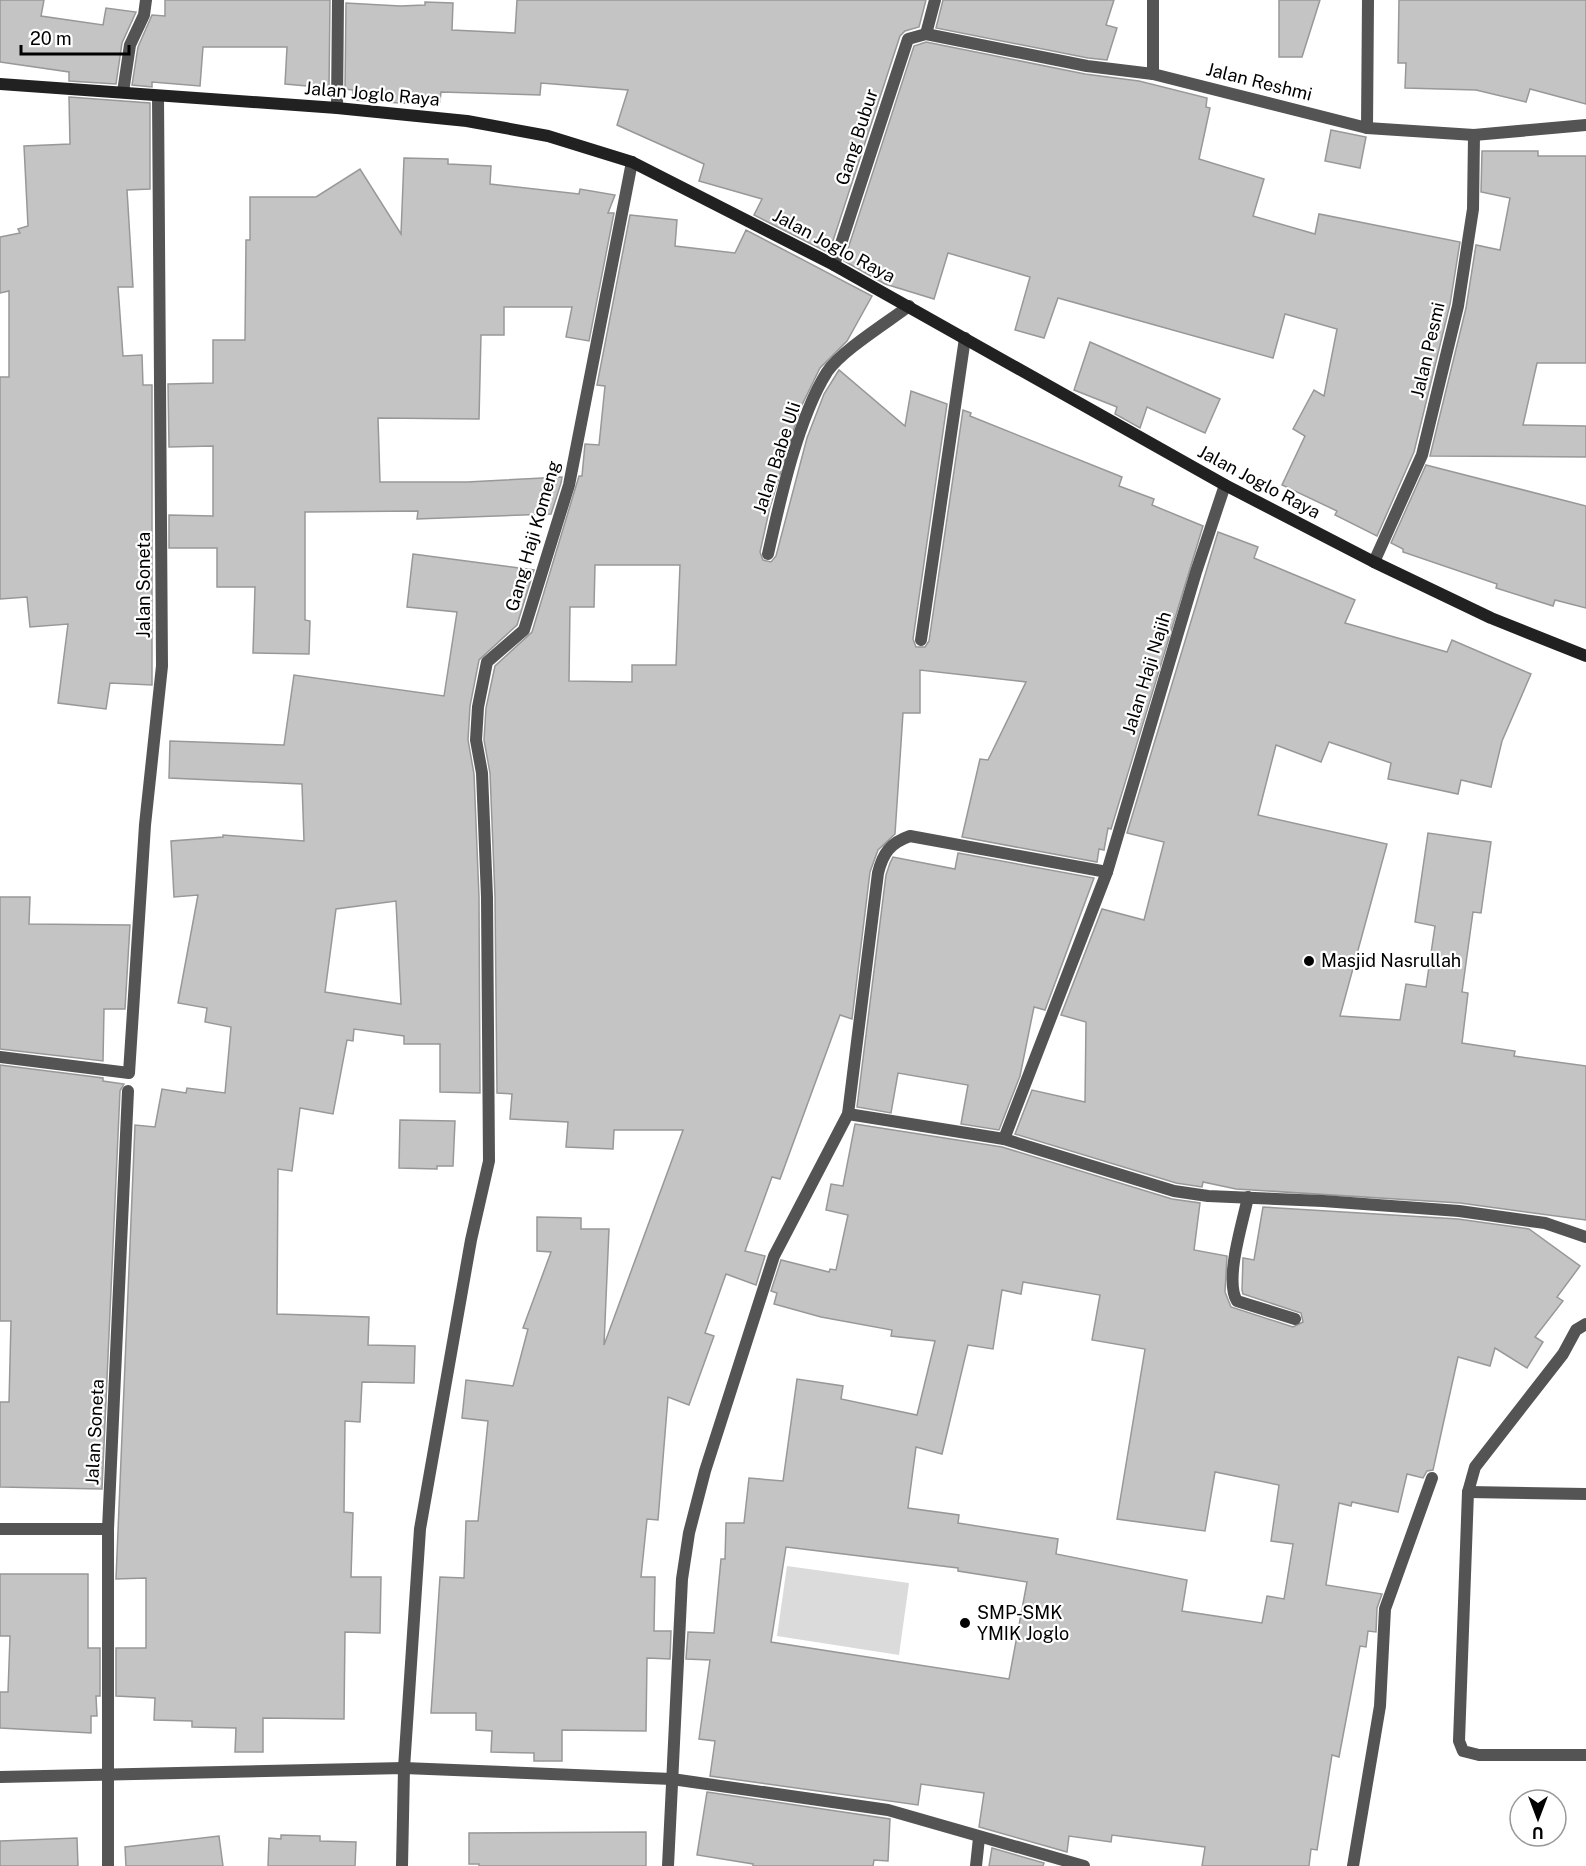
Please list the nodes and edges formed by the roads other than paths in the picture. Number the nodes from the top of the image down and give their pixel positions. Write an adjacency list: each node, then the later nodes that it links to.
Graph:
1 (146, 0): 9 (street)
2 (339, 0): 11 (street)
3 (935, 0): 6 (street)
4 (1153, 0): 7 (street)
5 (1368, 0): 13 (street)
6 (926, 34): 7 (street, Jalan Reshmi); 16 (street, Gang Bubur)
7 (1153, 74): 13 (street, Jalan Reshmi)
8 (0, 84): 9 (main road, Jalan Joglo Raya)
9 (123, 92): 10 (main road, Jalan Joglo Raya)
10 (158, 96): 11 (main road, Jalan Joglo Raya); 25 (street, Jalan Soneta)
11 (337, 108): 15 (main road, Jalan Joglo Raya)
12 (1586, 125): 14 (street, Jalan Reshmi)
13 (1367, 128): 14 (street, Jalan Reshmi)
14 (1474, 135): 21 (street, Jalan Pesmi)
15 (632, 162): 16 (main road, Jalan Joglo Raya); 39 (street, Gang Haji Komeng)
16 (834, 265): 17 (main road, Jalan Joglo Raya)
17 (909, 306): 18 (main road, Jalan Joglo Raya); 20 (street, Jalan Babe Uli)
18 (965, 338): 19 (main road, Jalan Joglo Raya); 22 (street)
19 (1225, 485): 21 (main road, Jalan Joglo Raya); 24 (street, Jalan Haji Najih)
20 (768, 554)
21 (1374, 562): 23 (main road, Jalan Joglo Raya)
22 (921, 640)
23 (1586, 656)
24 (1107, 872): 27 (street); 28 (street, Jalan Haji Najih)
25 (0, 1057)
26 (128, 1091): 37 (street, Jalan Soneta)
27 (848, 1114): 28 (street); 42 (street)
28 (1004, 1139): 29 (street)
29 (1248, 1197): 30 (street); 31 (street)
30 (1586, 1237)
31 (1295, 1319)
32 (1586, 1324): 34 (street)
33 (1432, 1478): 49 (street)
34 (1468, 1492): 35 (street); 38 (street)
35 (1586, 1494)
36 (0, 1529): 37 (street)
37 (108, 1529): 40 (street, Jalan Soneta)
38 (1586, 1755)
39 (404, 1768): 40 (street); 42 (street); 45 (street, Gang Haji Komeng)
40 (108, 1774): 41 (street); 44 (street, Jalan Soneta)
41 (0, 1777)
42 (672, 1779): 43 (street); 46 (street)
43 (979, 1838): 47 (street); 48 (street)
44 (108, 1866)
45 (402, 1866)
46 (668, 1866)
47 (976, 1866)
48 (1084, 1866)
49 (1353, 1866)

